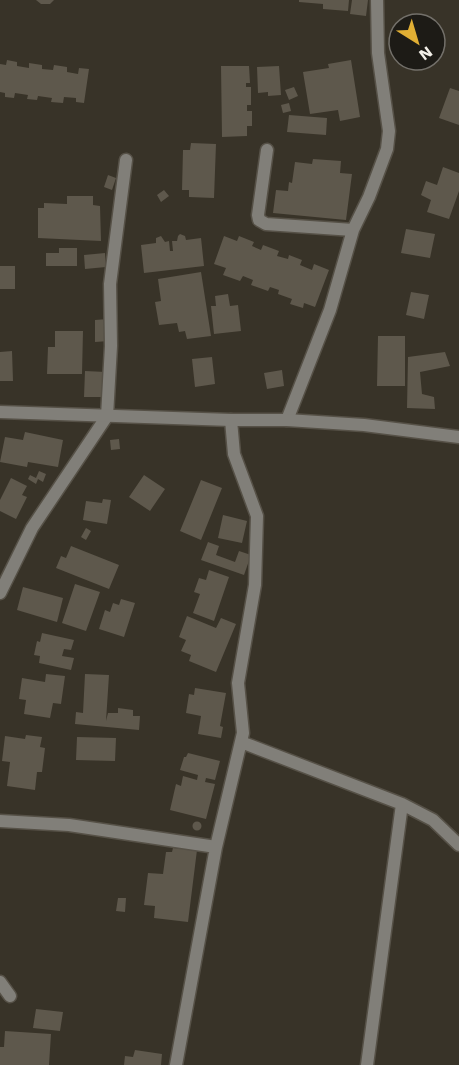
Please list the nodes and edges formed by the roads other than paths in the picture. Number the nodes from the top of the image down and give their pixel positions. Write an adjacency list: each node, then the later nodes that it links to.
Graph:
1 (377, 0): 4 (street)
2 (267, 150): 4 (street)
3 (126, 160): 6 (street)
4 (353, 230): 8 (street)
5 (0, 412): 6 (street)
6 (107, 416): 7 (street); 10 (street)
7 (231, 420): 8 (street); 11 (street)
8 (287, 420): 9 (street)
9 (459, 437)
10 (0, 592)
11 (241, 742): 12 (street); 15 (street)
12 (402, 804): 14 (street); 19 (street)
13 (0, 821): 15 (street)
14 (459, 845)
15 (216, 847): 18 (street)
16 (0, 982): 17 (street)
17 (10, 996)
18 (176, 1065)
19 (367, 1065)

